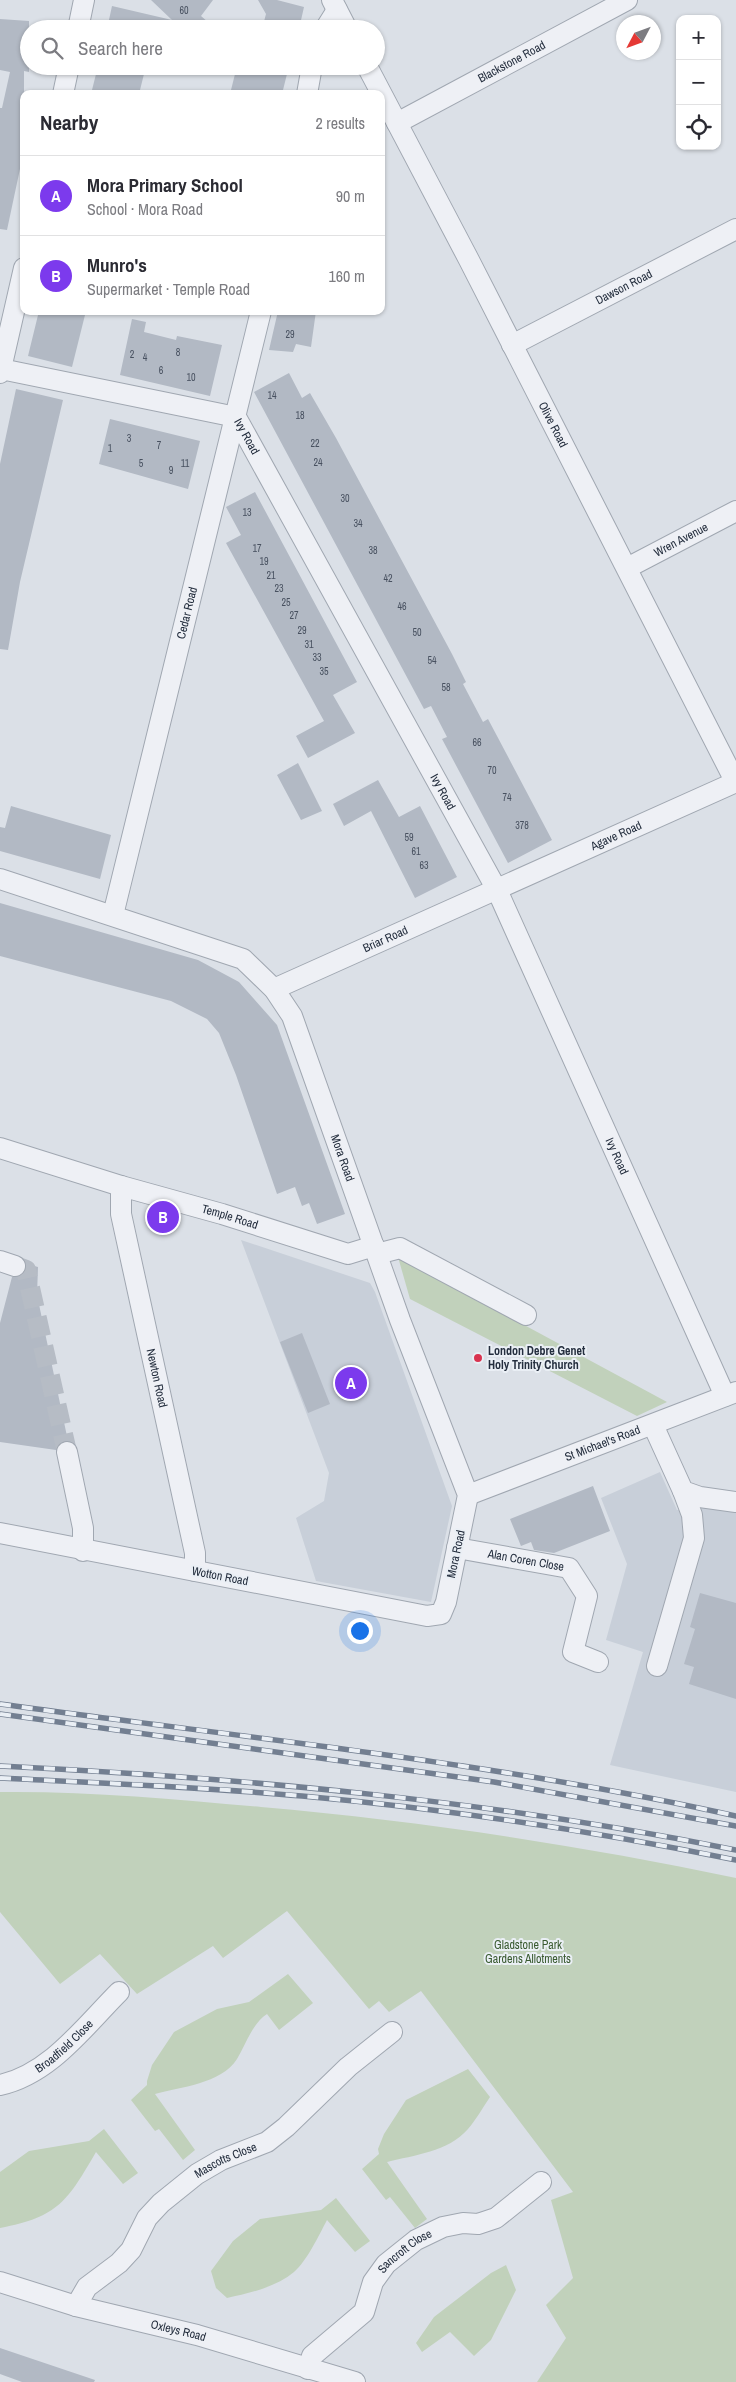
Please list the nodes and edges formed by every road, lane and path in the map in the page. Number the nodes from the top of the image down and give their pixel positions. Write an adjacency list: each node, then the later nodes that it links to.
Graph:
1 (84, 0): 4 (street)
2 (627, 0): 14 (street, Blackstone Road)
3 (334, 5): 5 (street); 6 (street)
4 (80, 20)
5 (328, 20)
6 (342, 20)
7 (67, 75): 10 (street)
8 (310, 75): 11 (street)
9 (372, 75): 12 (street, Olive Road)
10 (64, 90)
11 (308, 90)
12 (380, 90)
13 (385, 100): 14 (street, Olive Road)
14 (397, 123): 18 (street, Olive Road)
15 (736, 229): 18 (street, Dawson Road)
16 (20, 285): 19 (street)
17 (260, 315): 20 (street, Cedar Road)
18 (512, 345): 22 (street, Olive Road)
19 (0, 371): 20 (street, Ivy Road)
20 (236, 417): 25 (street, Ivy Road); 26 (street, Cedar Road)
21 (736, 511): 22 (street, Wren Avenue)
22 (627, 568): 23 (street, Olive Road)
23 (736, 782): 25 (street, Agave Road)
24 (0, 879): 26 (street, Mora Road)
25 (497, 890): 27 (street, Briar Road); 32 (street, Ivy Road)
26 (113, 914): 27 (street, Mora Road)
27 (274, 989): 30 (street, Mora Road)
28 (0, 1148): 29 (street, Temple Road)
29 (120, 1186): 30 (street, Temple Road); 41 (street, Newton Road)
30 (375, 1250): 31 (street, Temple Road); 36 (street, Mora Road)
31 (526, 1315)
32 (730, 1394): 33 (street, St Michael's Road)
33 (653, 1425): 35 (street); 36 (street, St Michael's Road)
34 (67, 1452): 40 (street)
35 (682, 1491): 37 (street); 44 (street)
36 (468, 1496): 39 (street, Mora Road)
37 (736, 1502)
38 (0, 1533): 40 (street, Wotton Road)
39 (457, 1548): 42 (street, Mora Road); 43 (street, Alan Coren Close)
40 (83, 1551): 41 (street, Wotton Road)
41 (194, 1571): 42 (street, Wotton Road)
42 (441, 1614)
43 (598, 1662)
44 (657, 1666)
45 (119, 1992): 47 (street, Broadfield Close)
46 (392, 2032): 50 (street, Mascotts Close)
47 (0, 2085)
48 (541, 2182): 51 (street, Sancroft Close)
49 (0, 2282): 50 (street, Oxleys Road)
50 (76, 2306): 51 (street, Oxleys Road)
51 (308, 2369): 52 (street, Oxleys Road)
52 (355, 2382)

